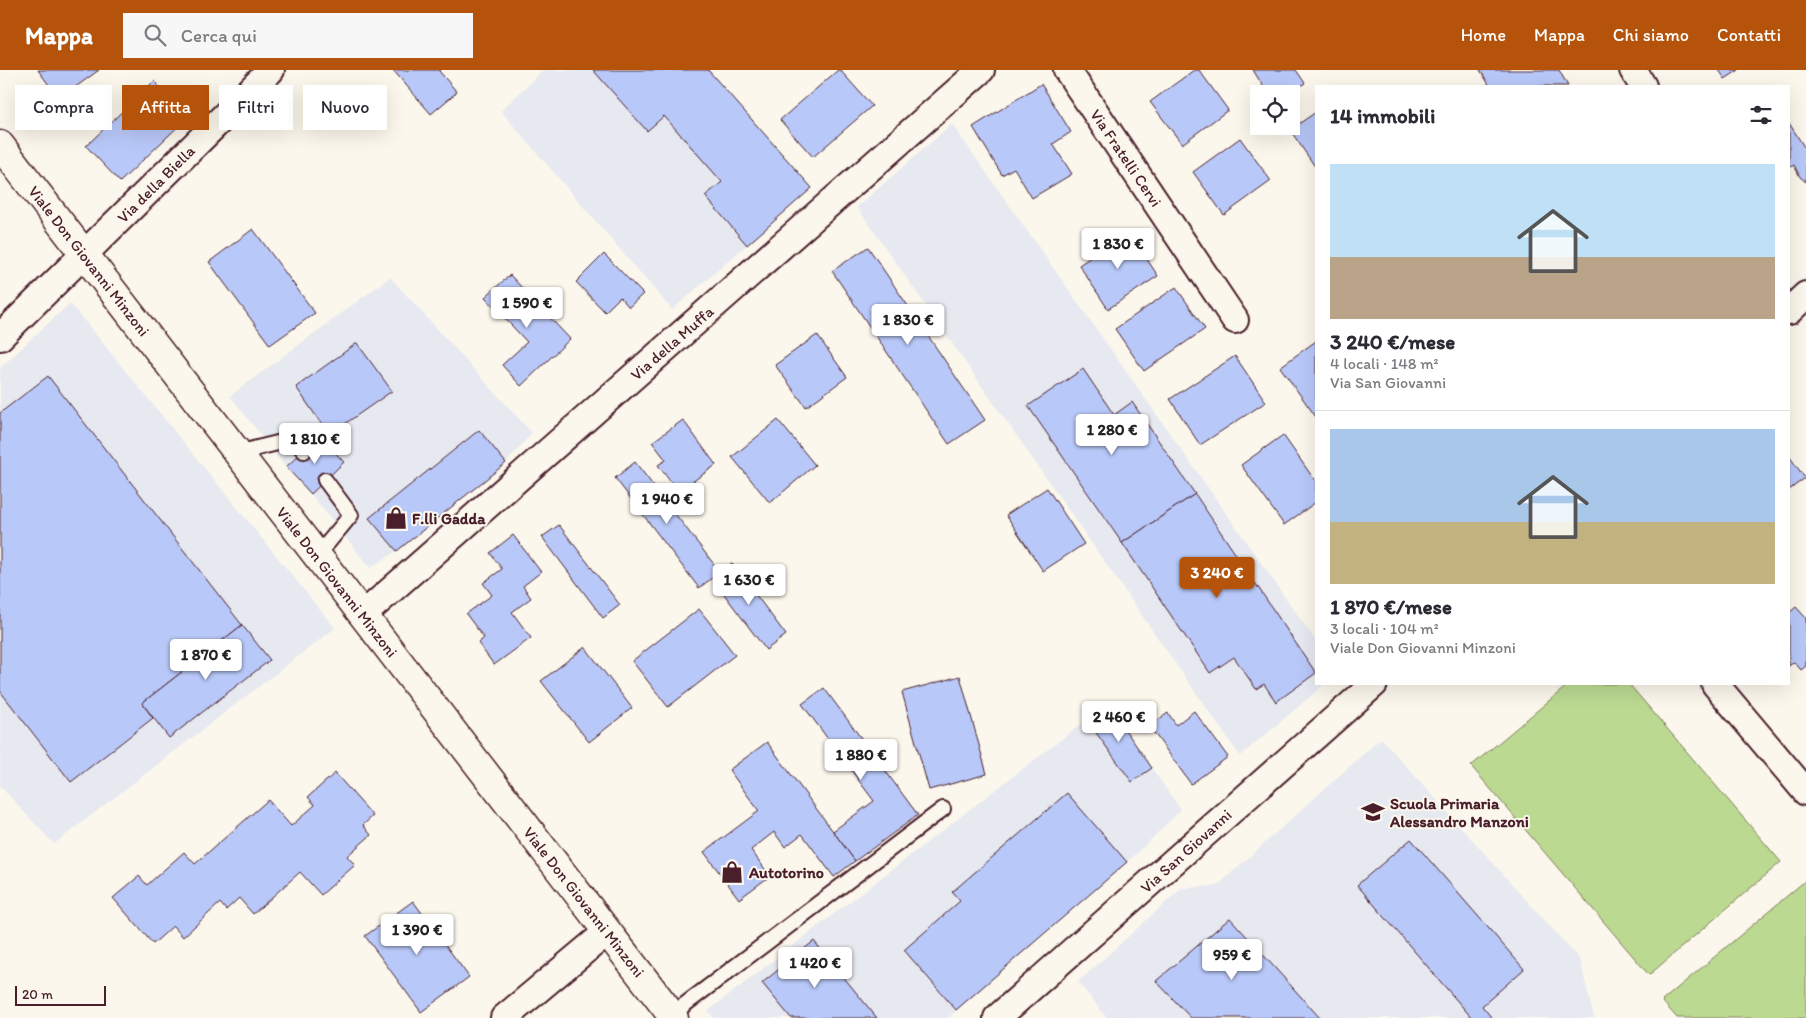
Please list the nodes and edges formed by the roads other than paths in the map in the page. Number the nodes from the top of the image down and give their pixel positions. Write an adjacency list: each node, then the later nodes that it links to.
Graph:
1 (271, 70): 7 (street, Via della Biella)
2 (981, 70): 16 (street, Via della Muffa)
3 (1066, 70): 10 (street, Via Fratelli Cervi)
4 (1633, 70): 5 (street)
5 (1642, 85)
6 (0, 145): 7 (street, Viale Don Giovanni Minzoni)
7 (84, 255): 11 (street, Via della Biella); 13 (street, Viale Don Giovanni Minzoni)
8 (1806, 295): 9 (street)
9 (1790, 310)
10 (1235, 320)
11 (0, 338)
12 (304, 451): 13 (lane)
13 (237, 453): 15 (street, Viale Don Giovanni Minzoni)
14 (325, 480): 15 (lane)
15 (317, 556): 16 (street, Viale Don Giovanni Minzoni)
16 (363, 615): 21 (street, Viale Don Giovanni Minzoni)
17 (1373, 685): 24 (street, Via San Giovanni)
18 (1716, 685): 19 (street)
19 (1806, 792)
20 (943, 809): 22 (lane)
21 (607, 932): 22 (street, Viale Don Giovanni Minzoni); 23 (street)
22 (673, 1016)
23 (504, 1018)
24 (997, 1018)

